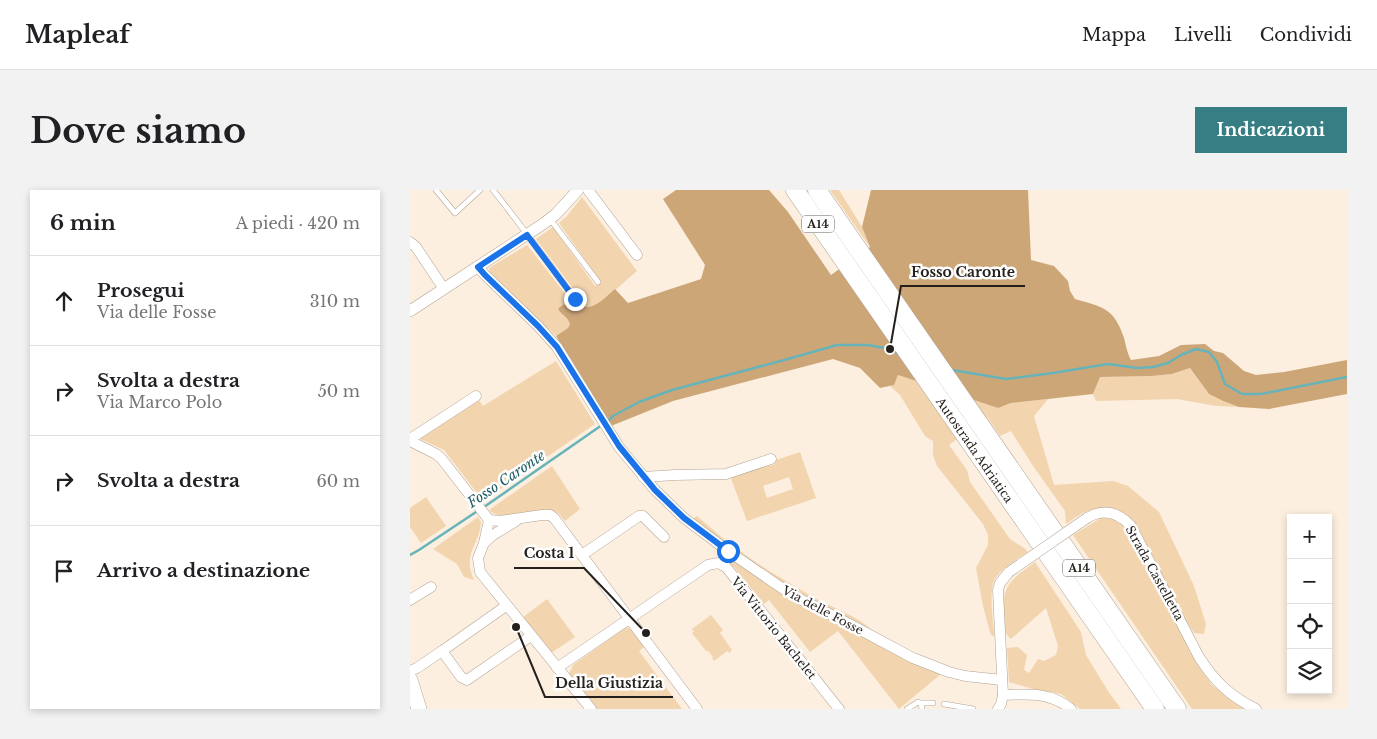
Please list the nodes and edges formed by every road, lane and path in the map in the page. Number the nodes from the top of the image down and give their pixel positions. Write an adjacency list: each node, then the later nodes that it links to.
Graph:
1 (436, 190): 2 (lane)
2 (480, 190)
3 (493, 190): 9 (lane)
4 (578, 190): 8 (street)
5 (588, 190): 11 (street)
6 (795, 190): 18 (highway, Autostrada Adriatica / A14)
7 (817, 190): 18 (highway, Autostrada Adriatica / A14)
8 (550, 219): 9 (street); 13 (lane)
9 (527, 235): 12 (street); 15 (lane)
10 (410, 242): 14 (street)
11 (637, 255)
12 (478, 267): 14 (street); 21 (street, Via delle Fosse)
13 (598, 282)
14 (444, 289): 16 (street)
15 (575, 299)
16 (410, 311)
17 (476, 396): 19 (street)
18 (974, 432): 49 (highway, Autostrada Adriatica / A14); 50 (highway, Autostrada Adriatica / A14)
19 (410, 440): 22 (street)
20 (771, 460): 21 (street)
21 (643, 477): 36 (street, Via delle Fosse)
22 (487, 517): 23 (street); 25 (street)
23 (521, 518): 25 (street); 26 (street)
24 (664, 537): 26 (street)
25 (484, 543): 29 (street)
26 (582, 554): 30 (street)
27 (431, 587): 28 (street)
28 (410, 600)
29 (506, 606): 31 (street); 32 (street)
30 (628, 619): 33 (street); 44 (street); 45 (street, Via Vittorio Bachelet)
31 (531, 636): 32 (street); 33 (street)
32 (442, 651): 34 (street)
33 (557, 668): 43 (street)
34 (410, 671)
35 (410, 680): 42 (main road)
36 (1002, 680): 37 (street, Strada Castelletta); 51 (street, Strada Castelletta, bridge)
37 (1003, 695): 41 (street); 48 (street)
38 (933, 703): 40 (lane)
39 (944, 704): 47 (lane)
40 (921, 706): 46 (lane)
41 (999, 708)
42 (419, 709)
43 (591, 709)
44 (697, 709)
45 (839, 709)
46 (907, 709)
47 (973, 709)
48 (1071, 709)
49 (1155, 709)
50 (1177, 709)
51 (1256, 709)

